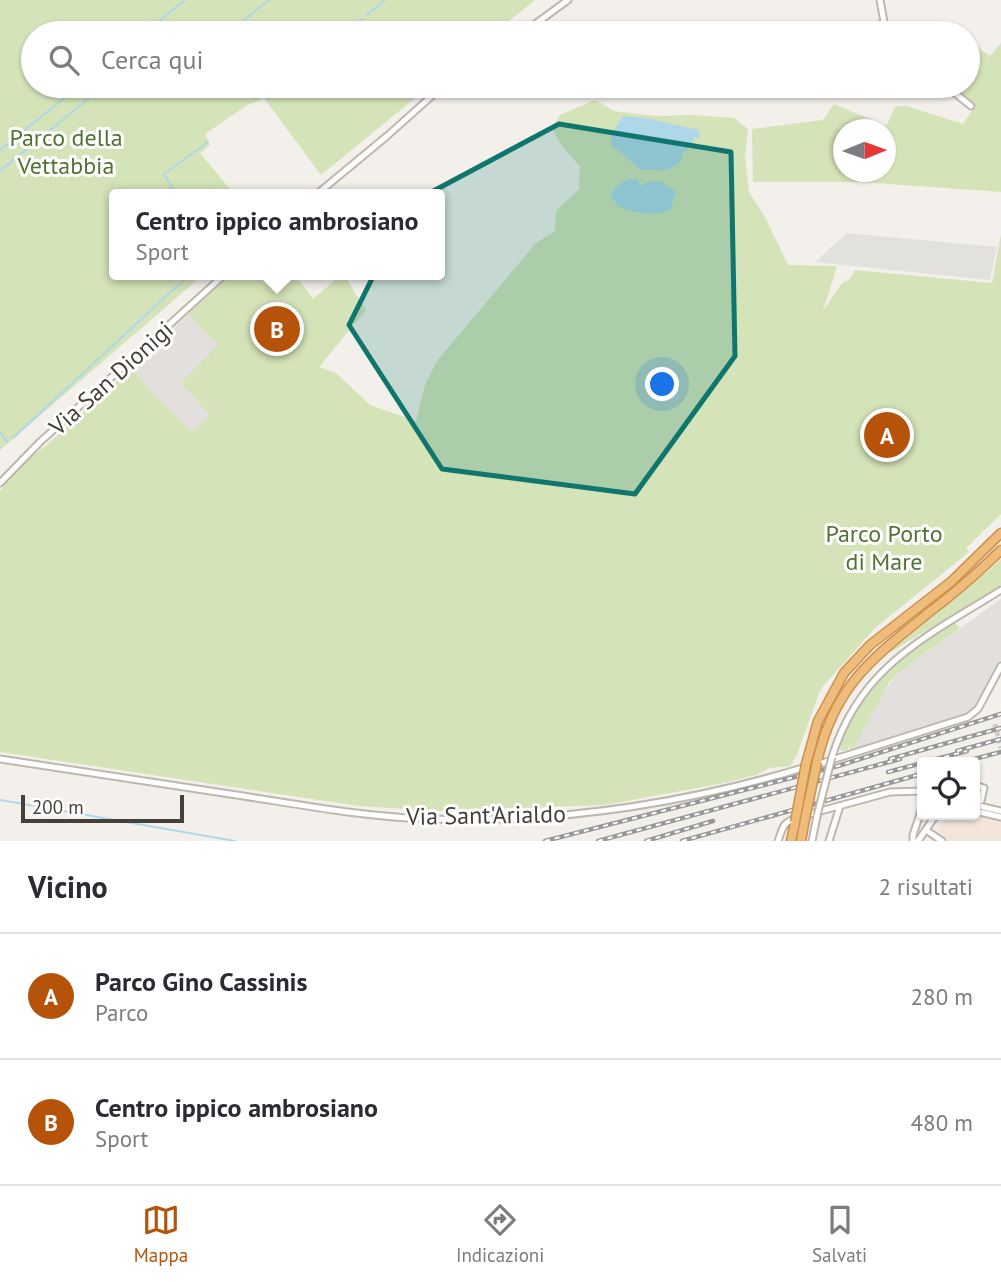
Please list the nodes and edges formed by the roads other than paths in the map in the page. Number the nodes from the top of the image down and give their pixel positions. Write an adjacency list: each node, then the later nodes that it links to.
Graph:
1 (568, 0): 3 (street)
2 (880, 0): 4 (street)
3 (539, 21)
4 (884, 21)
5 (430, 98): 8 (street)
6 (961, 98): 7 (street)
7 (971, 106)
8 (323, 189)
9 (219, 280): 10 (street, Via San Dionigi)
10 (0, 483)
11 (1001, 533): 29 (highway, bridge)
12 (1001, 550): 14 (highway)
13 (1001, 556): 14 (highway)
14 (974, 576): 30 (highway, bridge)
15 (1001, 590): 31 (street, bridge)
16 (1001, 666): 17 (street, Via Sant'Arialdo)
17 (0, 759)
18 (917, 791): 20 (street)
19 (980, 804): 21 (street)
20 (839, 806): 28 (street); 32 (street)
21 (1001, 811)
22 (980, 812): 23 (street)
23 (1001, 817)
24 (918, 820): 33 (street)
25 (921, 820): 27 (street)
26 (933, 820): 27 (street)
27 (926, 830): 33 (street); 34 (street)
28 (778, 841)
29 (791, 841)
30 (801, 841)
31 (812, 841)
32 (829, 841)
33 (916, 841)
34 (942, 841)

